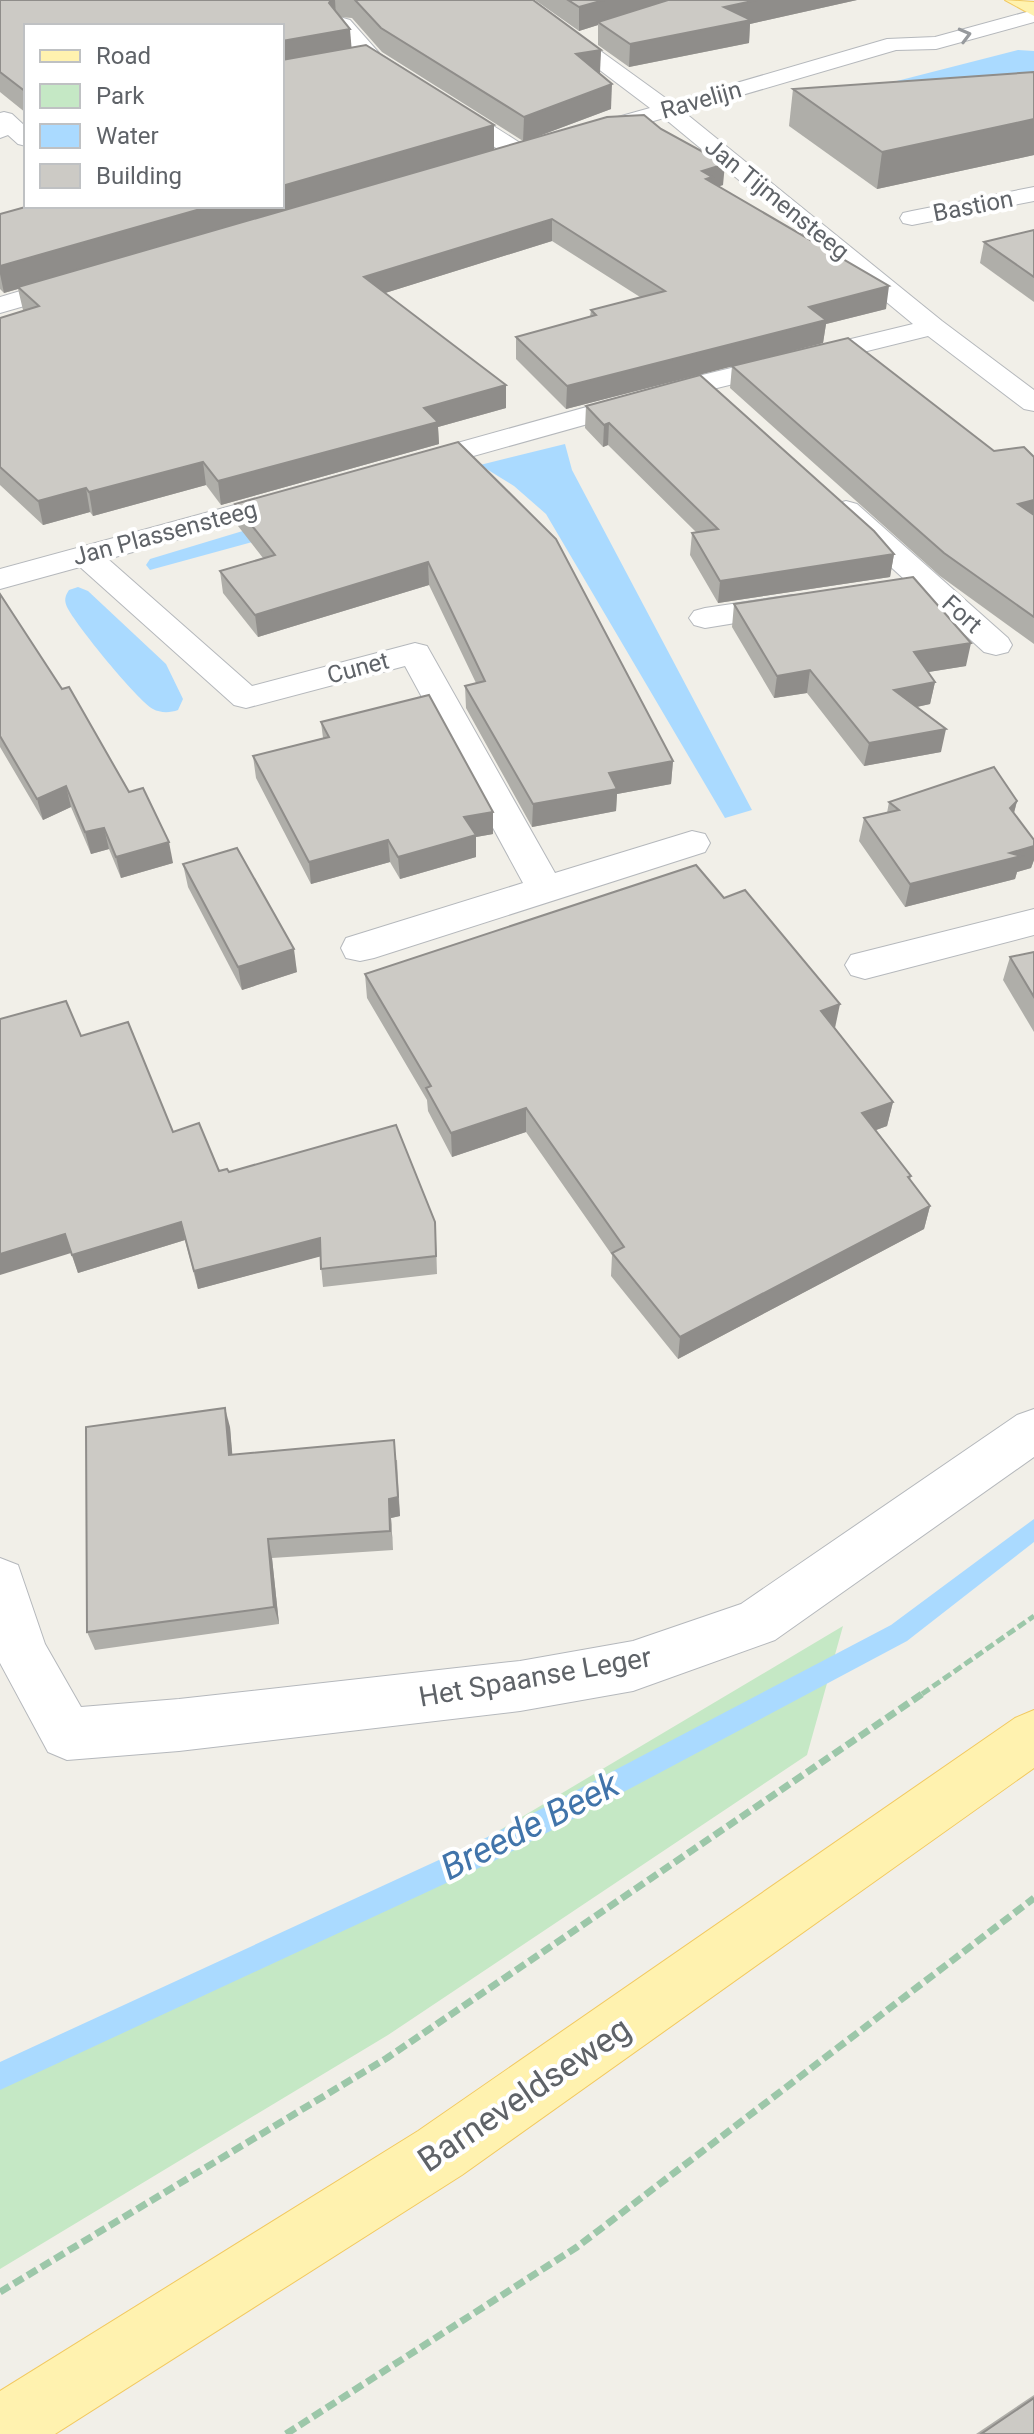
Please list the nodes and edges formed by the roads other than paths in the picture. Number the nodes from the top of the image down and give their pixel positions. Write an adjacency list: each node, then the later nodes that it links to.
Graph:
1 (517, 0): 8 (street, Jan Tijmensteeg)
2 (1015, 0): 4 (main road)
3 (992, 5): 9 (street, Ravelijn)
4 (1034, 10)
5 (1034, 16): 9 (street, Ravelijn, one-way to 5)
6 (343, 24): 10 (street)
7 (605, 33): 8 (street)
8 (575, 42): 14 (street, Jan Tijmensteeg)
9 (895, 44): 12 (street, Ravelijn)
10 (372, 59): 11 (street); 17 (street)
11 (342, 65)
12 (767, 80): 13 (street); 14 (street, Ravelijn)
13 (802, 98)
14 (668, 110): 17 (street, Ravelijn); 23 (street, Jan Tijmensteeg)
15 (0, 131): 16 (street)
16 (24, 137)
17 (520, 153): 18 (street, Ravelijn)
18 (490, 162)
19 (1034, 194): 20 (street, Bastion)
20 (912, 218)
21 (102, 275): 22 (street)
22 (0, 305)
23 (933, 327): 24 (street); 25 (street, Jan Tijmensteeg)
24 (704, 383): 26 (street); 27 (street)
25 (1034, 403)
26 (728, 404)
27 (376, 475)
28 (822, 488): 33 (street, Fort)
29 (315, 492): 31 (street, Jan Plassensteeg)
30 (0, 543): 32 (street)
31 (85, 555): 32 (street, Jan Plassensteeg); 39 (street, Cunet)
32 (14, 575)
33 (928, 583): 34 (street, Fort); 37 (street, Fort)
34 (884, 590)
35 (824, 600): 36 (street)
36 (705, 618)
37 (996, 645)
38 (692, 843): 39 (street)
39 (546, 890): 41 (street)
40 (1034, 922): 42 (street)
41 (360, 948)
42 (865, 965)
43 (1034, 1430): 44 (street, Het Spaanse Leger)
44 (0, 1581)
45 (1034, 1736): 46 (main road, Barneveldseweg)
46 (0, 2430)

